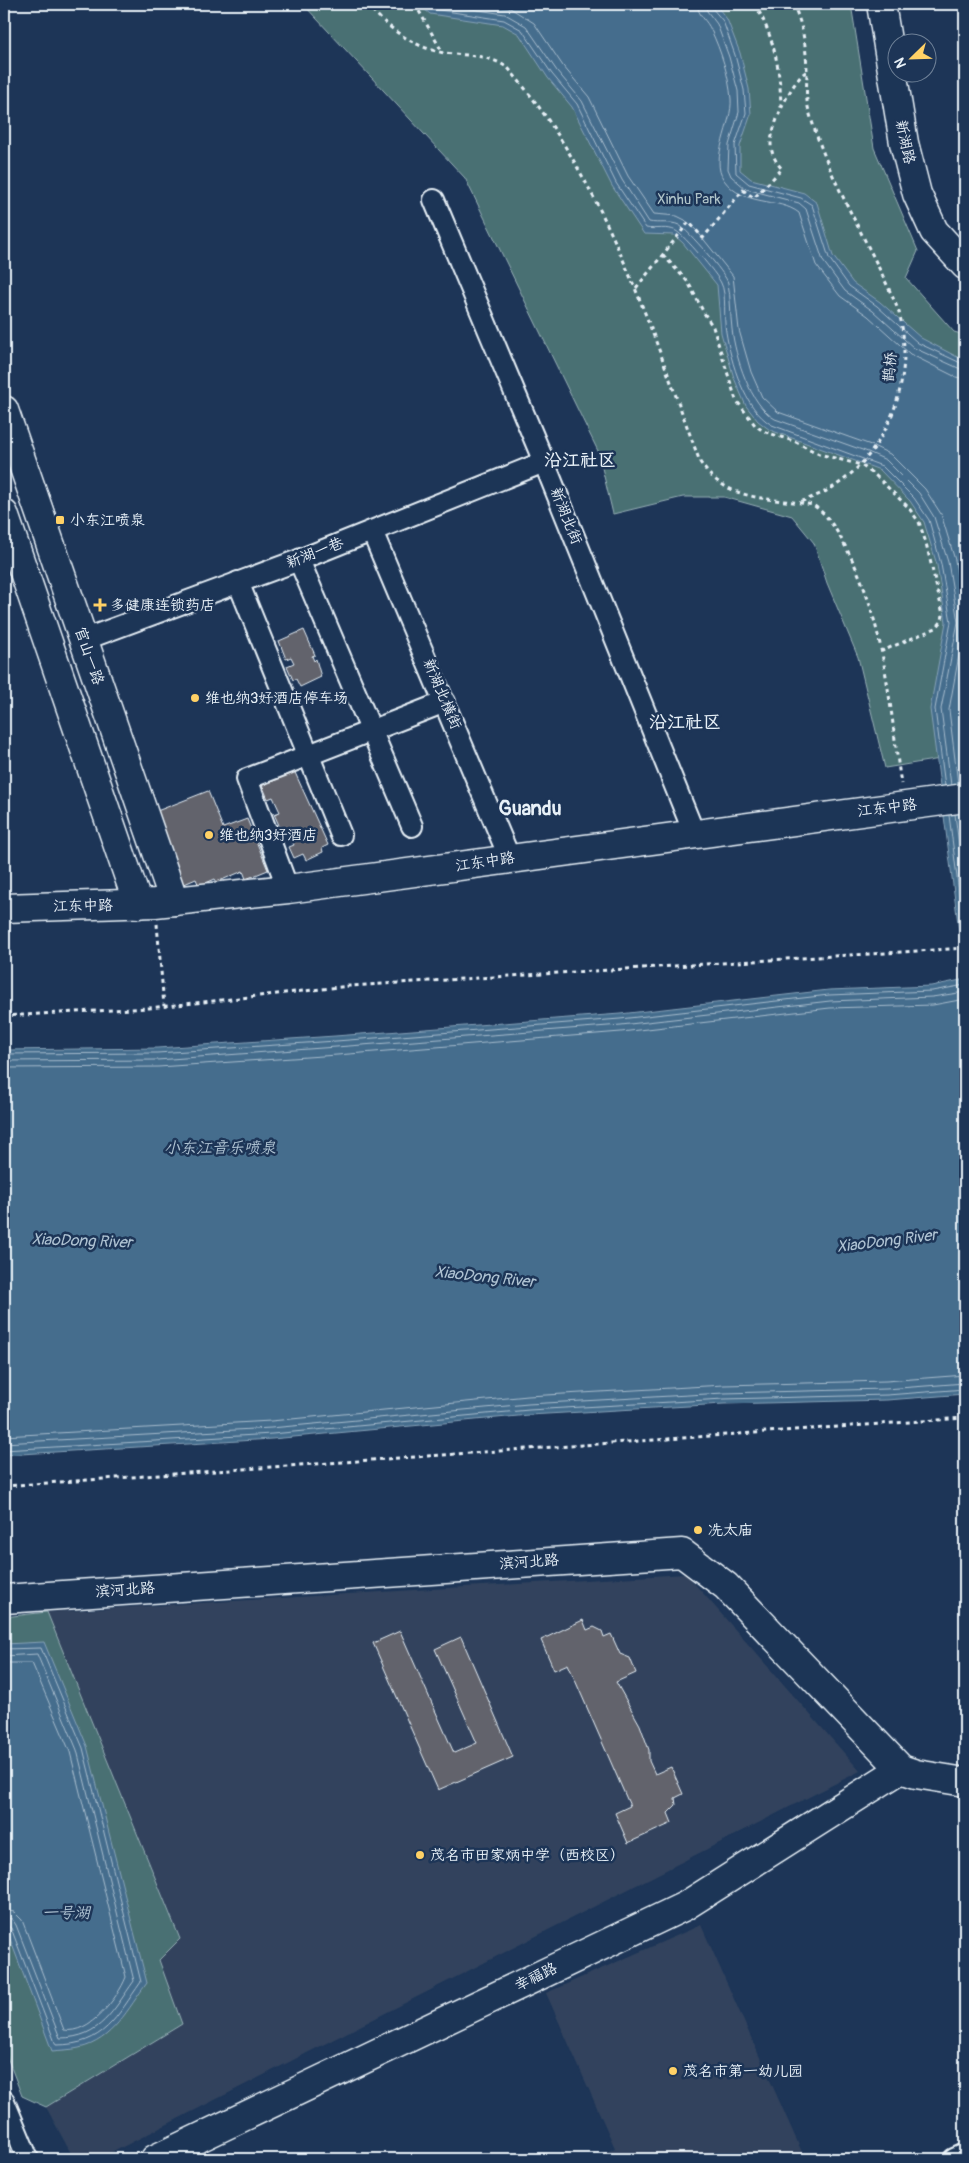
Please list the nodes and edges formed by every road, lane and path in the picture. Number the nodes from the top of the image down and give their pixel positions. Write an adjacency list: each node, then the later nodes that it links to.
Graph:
1 (367, 4): 6 (path)
2 (415, 4): 6 (path)
3 (755, 4): 8 (path)
4 (793, 4): 7 (path, 鹊桥)
5 (881, 4): 11 (street, 新湖路)
6 (443, 53): 12 (path)
7 (807, 71): 8 (path); 15 (path, 鹊桥)
8 (781, 110): 10 (path)
9 (434, 200): 14 (street, 新湖北街)
10 (662, 255): 12 (path); 15 (path)
11 (965, 265)
12 (636, 288): 16 (path)
13 (4, 410): 21 (street, 官山一路)
14 (544, 462): 18 (street, 新湖一巷); 31 (street, 新湖北街)
15 (862, 464): 16 (path, 鹊桥); 22 (path)
16 (800, 502): 22 (path)
17 (4, 514): 27 (street)
18 (372, 531): 19 (street, 新湖一巷); 23 (street, 新湖北横街)
19 (299, 560): 20 (street, 新湖一巷); 24 (street)
20 (238, 582): 21 (street, 新湖一巷); 25 (street)
21 (84, 640): 26 (street, 官山一路)
22 (882, 651): 29 (path)
23 (445, 702): 24 (street); 33 (street, 新湖北横街)
24 (371, 729): 25 (street); 30 (street)
25 (308, 754): 32 (street); 34 (street)
26 (132, 782): 27 (street); 35 (street, 官山一路)
27 (100, 793): 35 (street)
28 (965, 798): 29 (street, 江东中路)
29 (904, 806): 31 (street, 江东中路)
30 (412, 826)
31 (694, 833): 33 (street, 江东中路)
32 (341, 836)
33 (510, 859): 34 (street, 江东中路)
34 (288, 890): 35 (street, 江东中路)
35 (156, 903): 36 (street, 江东中路); 38 (path)
36 (4, 908)
37 (965, 948): 38 (path)
38 (164, 1006): 39 (path)
39 (4, 1016)
40 (965, 1418): 41 (path)
41 (4, 1486)
42 (4, 1599): 43 (street, 滨河北路)
43 (901, 1768): 44 (street, 滨河北路); 48 (street, 幸福路)
44 (965, 1782)
45 (4, 2101): 47 (street)
46 (965, 2154): 49 (street)
47 (28, 2159)
48 (155, 2159)
49 (954, 2159)

